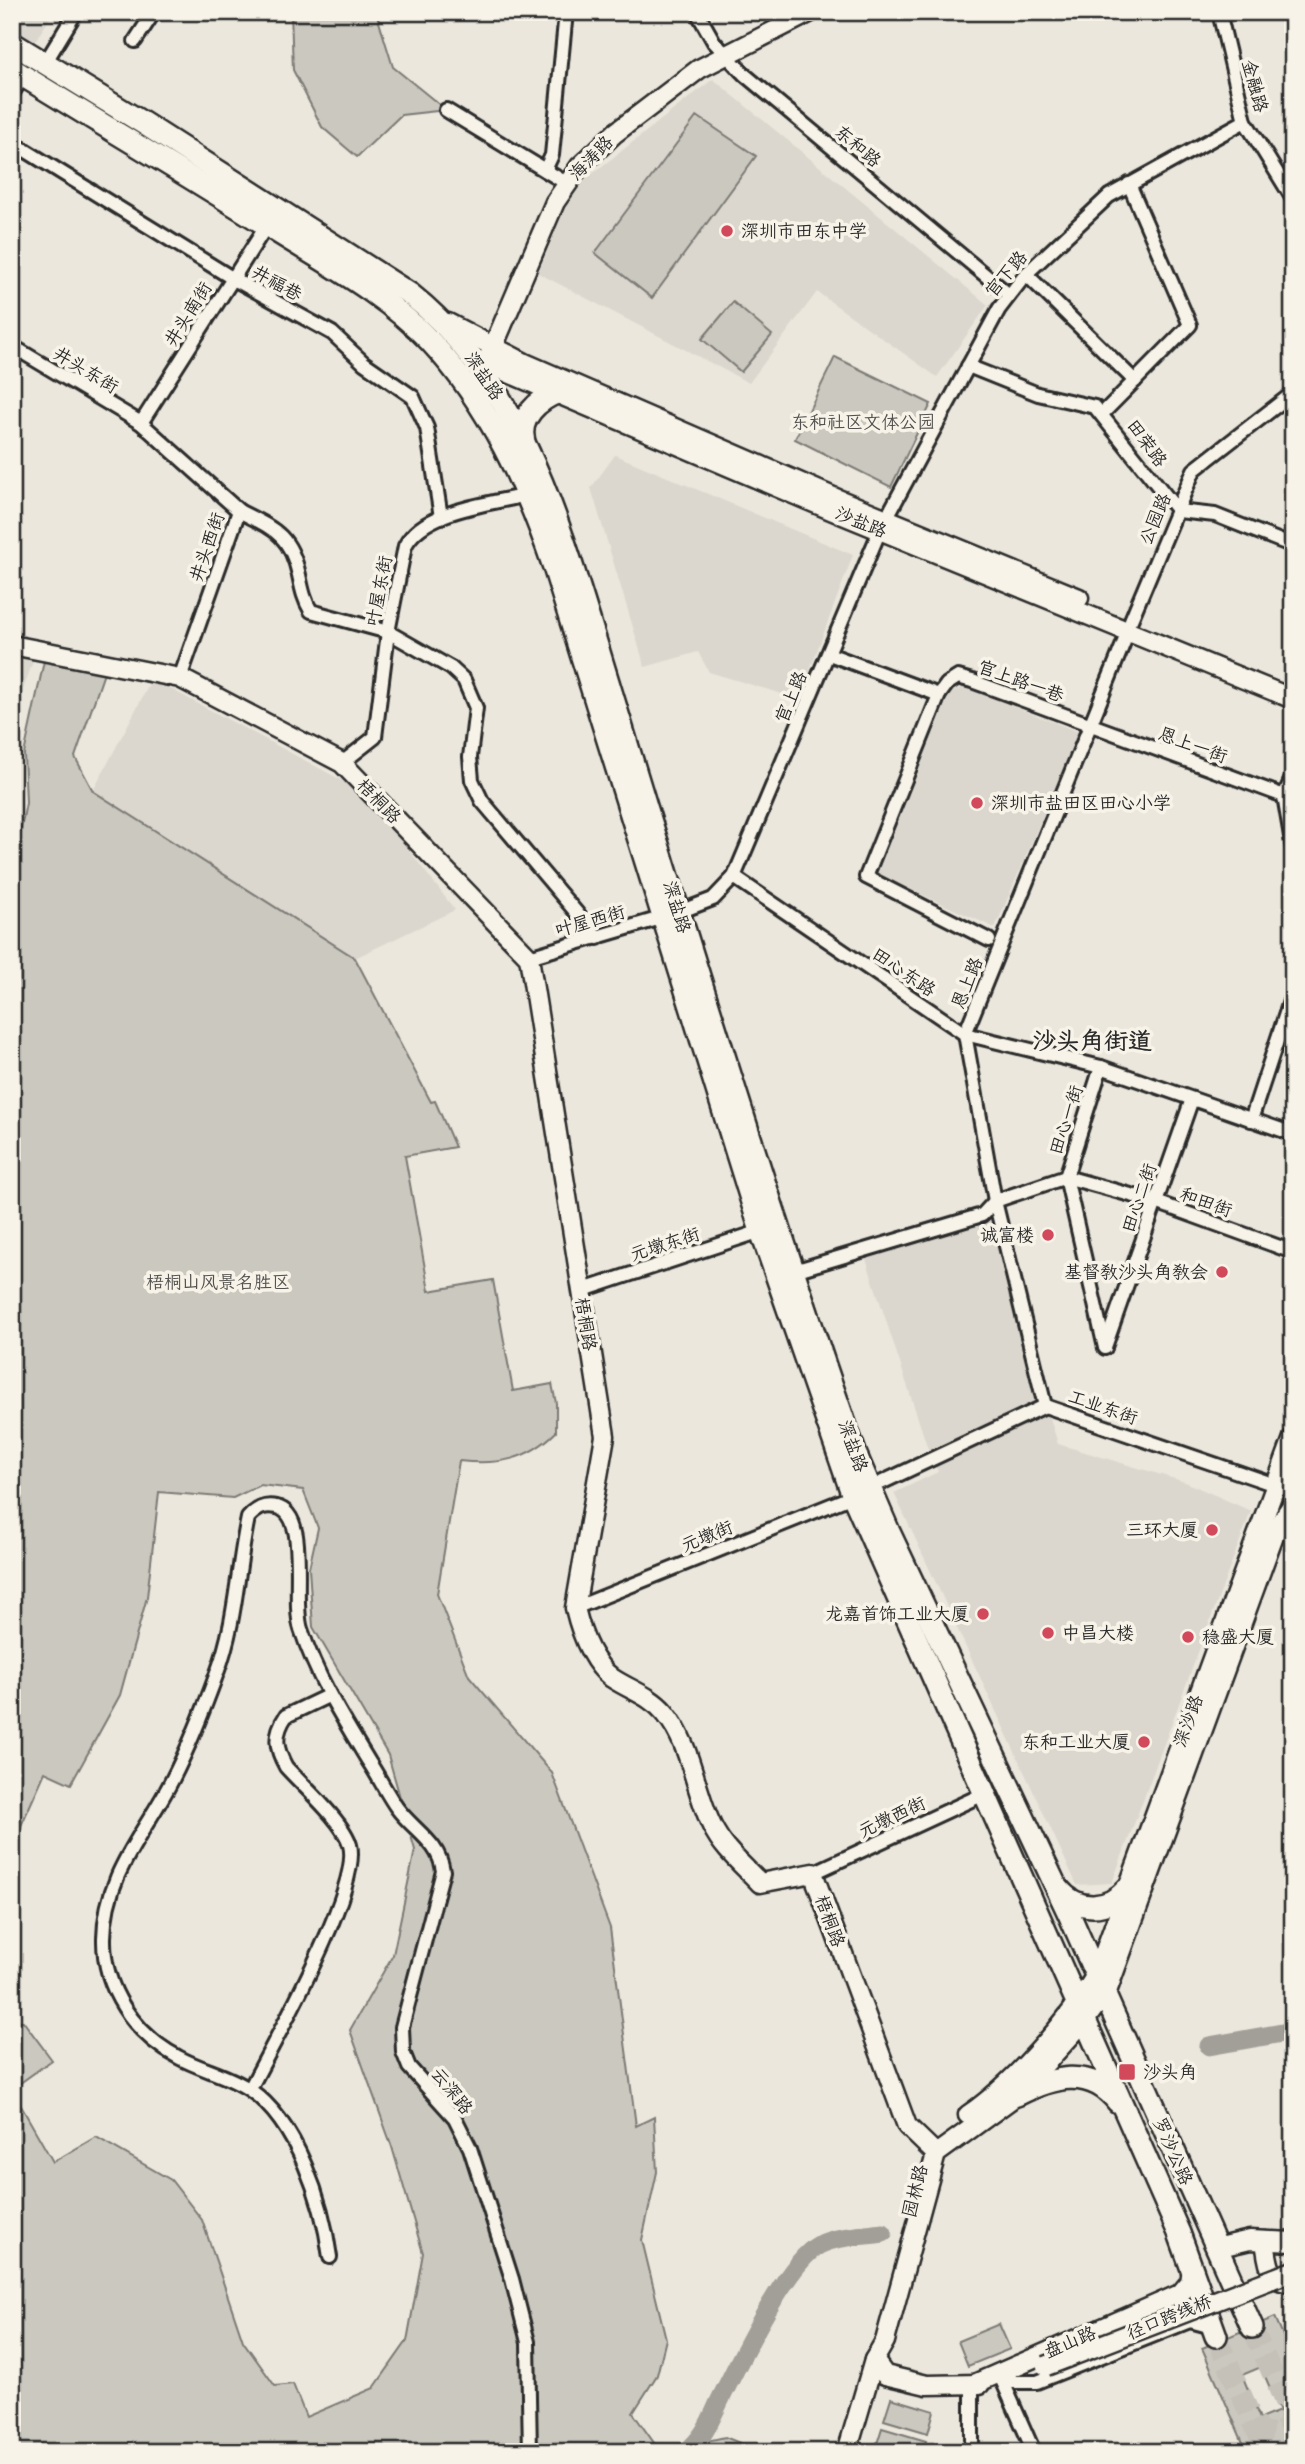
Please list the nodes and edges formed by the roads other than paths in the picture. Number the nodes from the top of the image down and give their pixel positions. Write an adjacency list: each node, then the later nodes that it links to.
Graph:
1 (76, 12): 10 (street)
2 (154, 12): 7 (street)
3 (566, 12): 15 (street)
4 (697, 12): 9 (street, 东和路)
5 (811, 12): 9 (main road, 海涛路)
6 (1219, 12): 13 (street, 金融路)
7 (135, 41)
8 (12, 43): 10 (main road, 深盐路)
9 (726, 55): 16 (main road, 海涛路); 22 (street, 东和路)
10 (45, 63): 25 (main road, 深盐路)
11 (16, 80): 19 (main road, 深盐路)
12 (446, 110): 15 (street)
13 (1245, 121): 17 (street, 官下路); 18 (street, 金融路)
14 (12, 142): 21 (street, 井福巷)
15 (545, 170): 16 (street)
16 (566, 183): 25 (main road, 海涛路)
17 (1129, 184): 20 (street, 官下路); 27 (street)
18 (1293, 199)
19 (267, 225): 21 (street, 井头南街); 23 (main road, 深盐路)
20 (1026, 274): 22 (street, 官下路); 27 (street)
21 (232, 278): 32 (street, 井头南街); 37 (street, 井福巷)
22 (1009, 295): 26 (street, 官下路)
23 (430, 341): 25 (main road, 沙盐路); 29 (main road, 深盐路)
24 (12, 346): 32 (street, 井头东街)
25 (484, 360): 28 (main road, 沙盐路); 29 (main road, 海涛路); 33 (main road, 深盐路); 38 (main road, 沙盐路)
26 (968, 366): 31 (street, 田荣路); 38 (street, 官下路)
27 (1135, 381): 31 (street)
28 (559, 392): 33 (main road); 38 (main road, 沙盐路)
29 (471, 393): 34 (main road, 深盐路)
30 (1293, 393): 36 (street, 公园路)
31 (1103, 413): 36 (street, 田荣路)
32 (141, 423): 35 (street, 井头西街)
33 (527, 450): 54 (main road, 深盐路)
34 (527, 495): 37 (street, 叶屋东街); 54 (main road, 深盐路)
35 (239, 511): 41 (street); 44 (street, 井头西街)
36 (1178, 511): 39 (street); 40 (street, 公园路)
37 (440, 517): 41 (street, 叶屋东街)
38 (883, 524): 40 (main road, 沙盐路); 43 (street, 官上路)
39 (1293, 547)
40 (1130, 626): 45 (main road, 沙盐路); 47 (main road, 沙盐路); 48 (street, 恩上路)
41 (388, 632): 49 (street, 叶屋东街); 55 (street)
42 (12, 645): 44 (main road, 梧桐路)
43 (829, 654): 46 (street); 53 (street, 官上路)
44 (180, 678): 49 (main road, 梧桐路)
45 (1293, 687)
46 (939, 695): 48 (street, 官上路一巷); 56 (street)
47 (1293, 699)
48 (1090, 725): 51 (street, 恩上一街); 59 (street, 恩上路)
49 (342, 763): 57 (main road, 梧桐路)
50 (1293, 776): 51 (street)
51 (1284, 796): 52 (street)
52 (1293, 848)
53 (734, 877): 54 (street); 59 (street, 田心东路)
54 (670, 915): 55 (street, 叶屋西街); 67 (main road, 深盐路)
55 (598, 939): 57 (street, 叶屋西街)
56 (989, 940)
57 (529, 957): 70 (main road, 梧桐路)
58 (1293, 992): 62 (street)
59 (965, 1034): 60 (street, 田心东路); 65 (street, 恩上路)
60 (1101, 1067): 61 (street, 田心东路); 64 (street, 田心一街)
61 (1192, 1099): 62 (street, 田心东路); 66 (street, 田心二街)
62 (1251, 1120): 63 (street, 田心东路)
63 (1293, 1134)
64 (1066, 1177): 65 (street); 66 (street, 和田街); 71 (street, 田心一街)
65 (995, 1201): 69 (street); 72 (street, 恩上路)
66 (1156, 1202): 68 (street, 和田街); 71 (street, 田心二街)
67 (771, 1228): 69 (main road, 深盐路); 70 (street, 元墩东街); 75 (main road, 深盐路)
68 (1293, 1252)
69 (794, 1271): 75 (main road, 深盐路)
70 (580, 1291): 77 (main road, 梧桐路)
71 (1105, 1348)
72 (1045, 1406): 74 (street, 工业东街); 75 (street, 工业东街)
73 (1293, 1438): 74 (main road, 深沙路)
74 (1284, 1488): 82 (main road, 深沙路)
75 (861, 1492): 77 (street, 元墩街); 79 (main road, 深盐路); 81 (main road, 深盐路)
76 (1293, 1504): 84 (main road, 深沙路)
77 (575, 1608): 80 (main road, 梧桐路)
78 (328, 1696): 86 (street); 86 (street); 103 (street, 云深路)
79 (986, 1793): 80 (street, 元墩西街); 85 (main road, 深盐路)
80 (813, 1873): 89 (main road, 梧桐路)
81 (1054, 1883): 82 (main road); 83 (main road, 深盐路)
82 (1128, 1888): 83 (main road, 深沙路)
83 (1096, 1975): 84 (main road, 罗沙公路); 85 (main road, 深沙路)
84 (1105, 1995): 85 (main road, 深沙路); 92 (main road, 罗沙公路)
85 (1082, 2010): 87 (main road, 园林路); 88 (main road, 罗沙公路); 89 (main road, 园林路)
86 (250, 2089): 93 (street)
87 (1017, 2095): 88 (main road); 89 (main road, 园林路)
88 (1127, 2113): 94 (main road, 罗沙公路)
89 (931, 2150): 99 (main road, 园林路)
90 (1265, 2241): 91 (main road); 92 (main road); 96 (main road)
91 (1293, 2242)
92 (1216, 2248): 97 (main road, 罗沙公路)
93 (330, 2257)
94 (1192, 2269): 98 (main road, 罗沙公路); 102 (main road, 盘山路)
95 (1293, 2271): 100 (main road, 径口跨线桥, bridge)
96 (1293, 2281)
97 (1252, 2327)
98 (1214, 2332): 101 (street)
99 (874, 2360): 102 (main road, 盘山路); 104 (main road, 园林路)
100 (1046, 2366): 101 (main road, 盘山路)
101 (1003, 2382): 102 (main road, 盘山路); 106 (street)
102 (972, 2385): 105 (street)
103 (530, 2452)
104 (847, 2452)
105 (972, 2452)
106 (1034, 2452)

